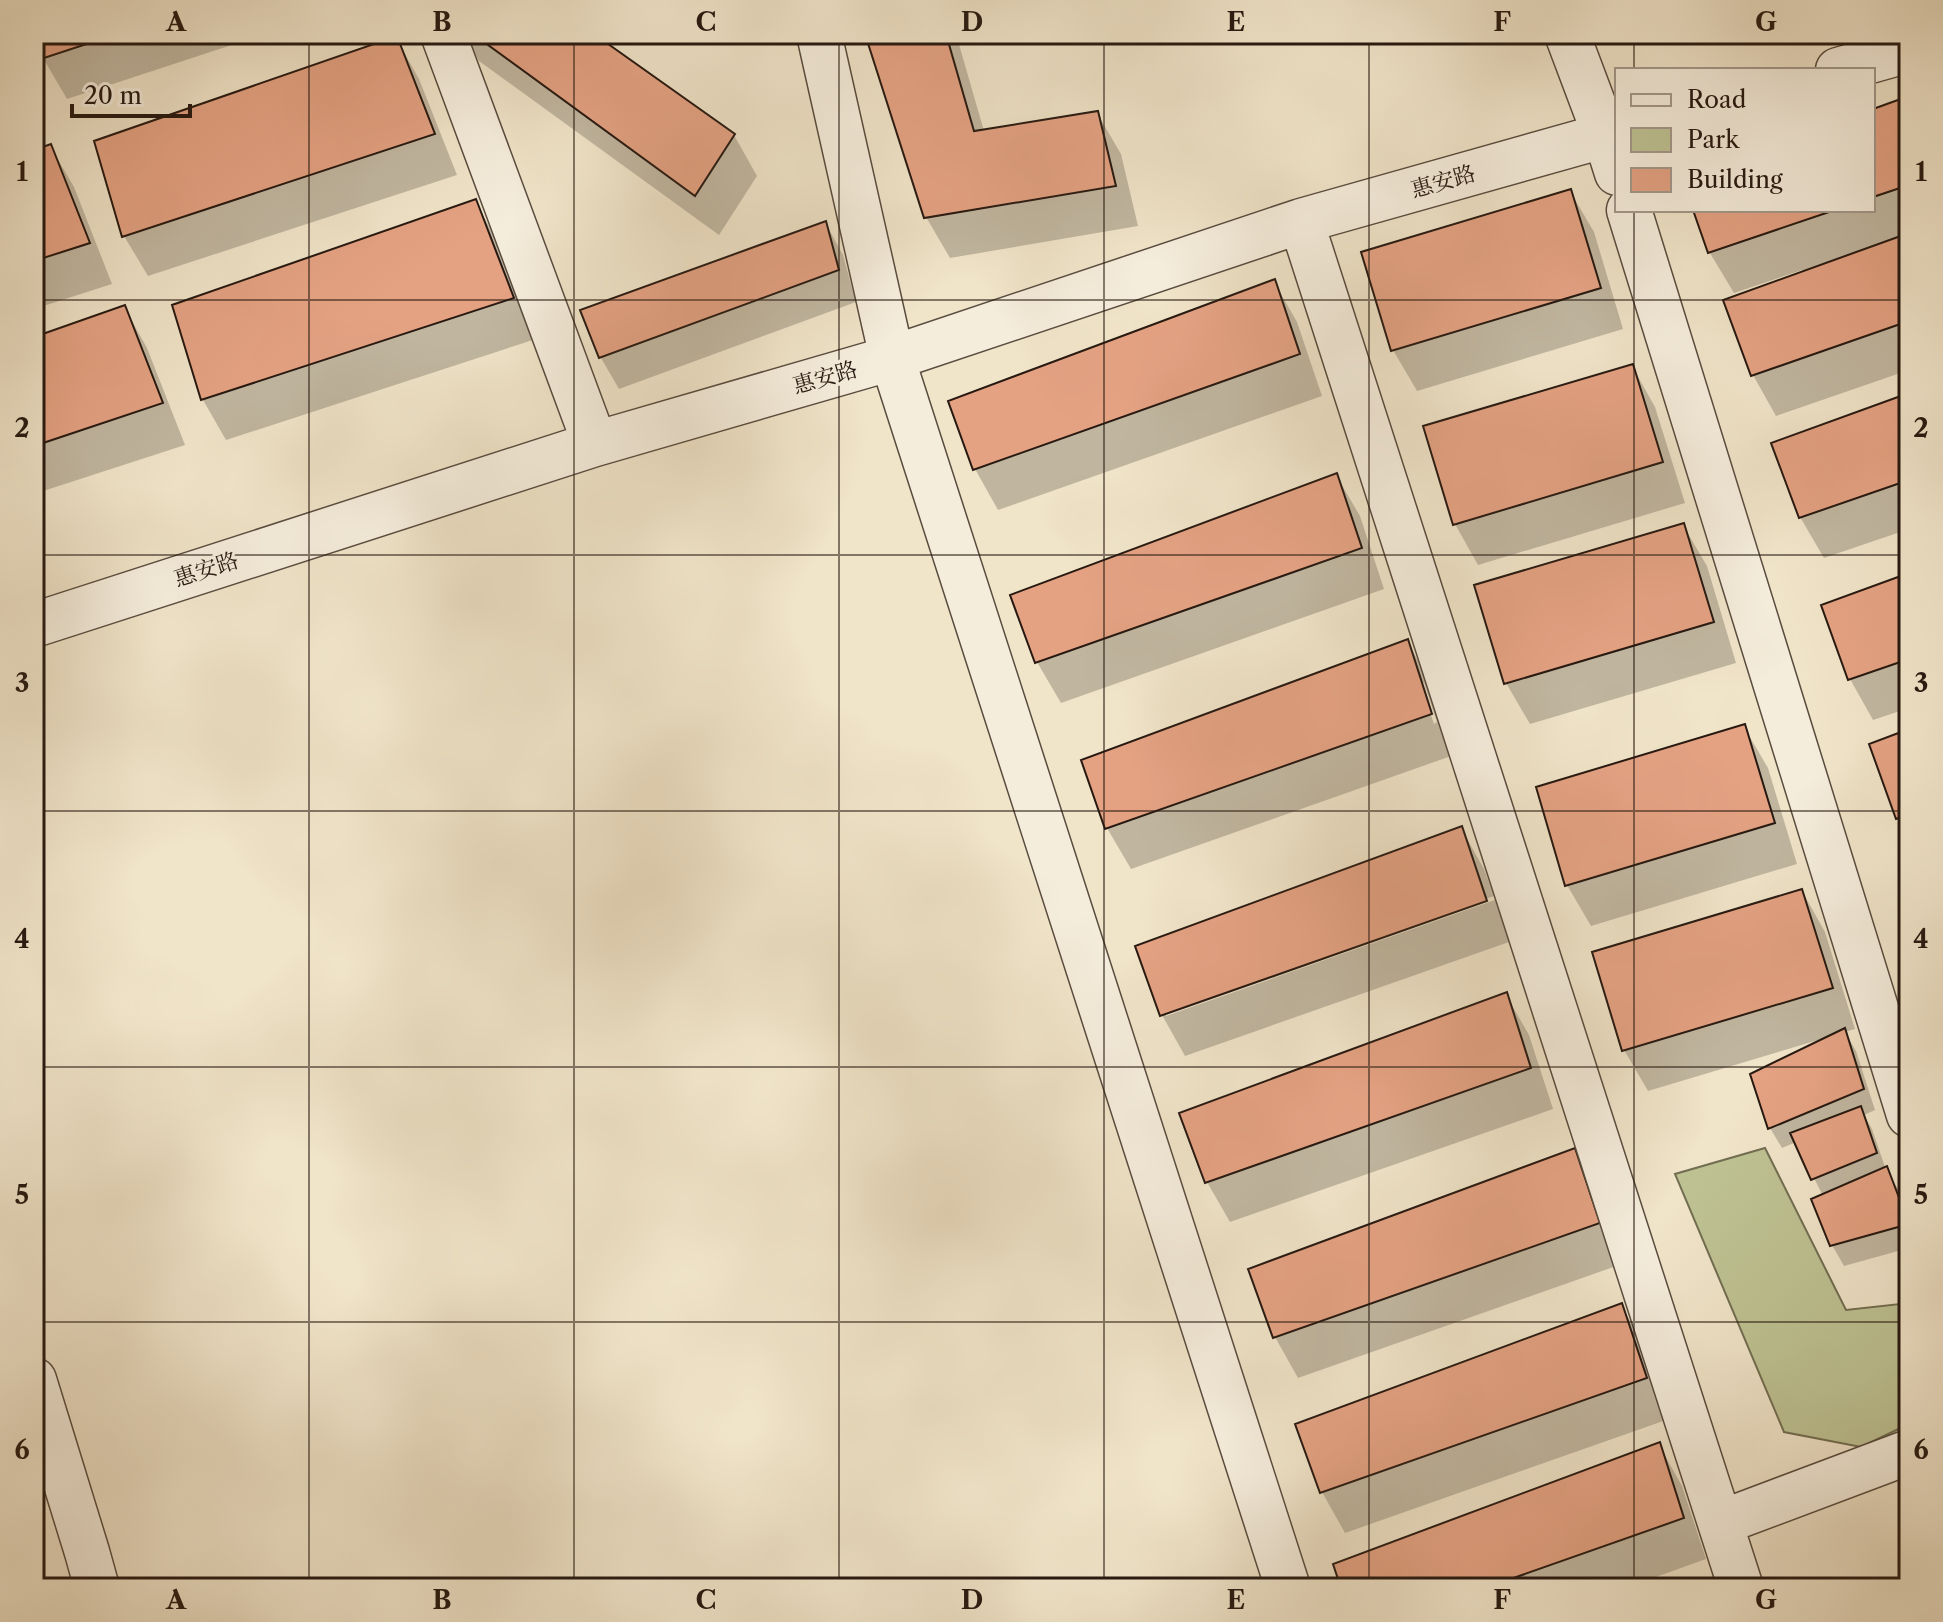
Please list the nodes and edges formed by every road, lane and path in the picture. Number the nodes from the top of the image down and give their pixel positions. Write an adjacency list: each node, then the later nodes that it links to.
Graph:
1 (443, 34): 10 (street)
2 (819, 34): 9 (street)
3 (1567, 34): 6 (street)
4 (1909, 50): 5 (street)
5 (1845, 68)
6 (1613, 147): 8 (street, 惠安路)
7 (1630, 212): 12 (street)
8 (1301, 221): 9 (street, 惠安路); 15 (street)
9 (892, 358): 10 (street, 惠安路); 17 (street)
10 (595, 444): 11 (street, 惠安路)
11 (34, 625)
12 (1909, 1115)
13 (34, 1380): 16 (street)
14 (1909, 1452): 15 (street)
15 (1720, 1523): 18 (street)
16 (97, 1588)
17 (1288, 1588)
18 (1741, 1588)

